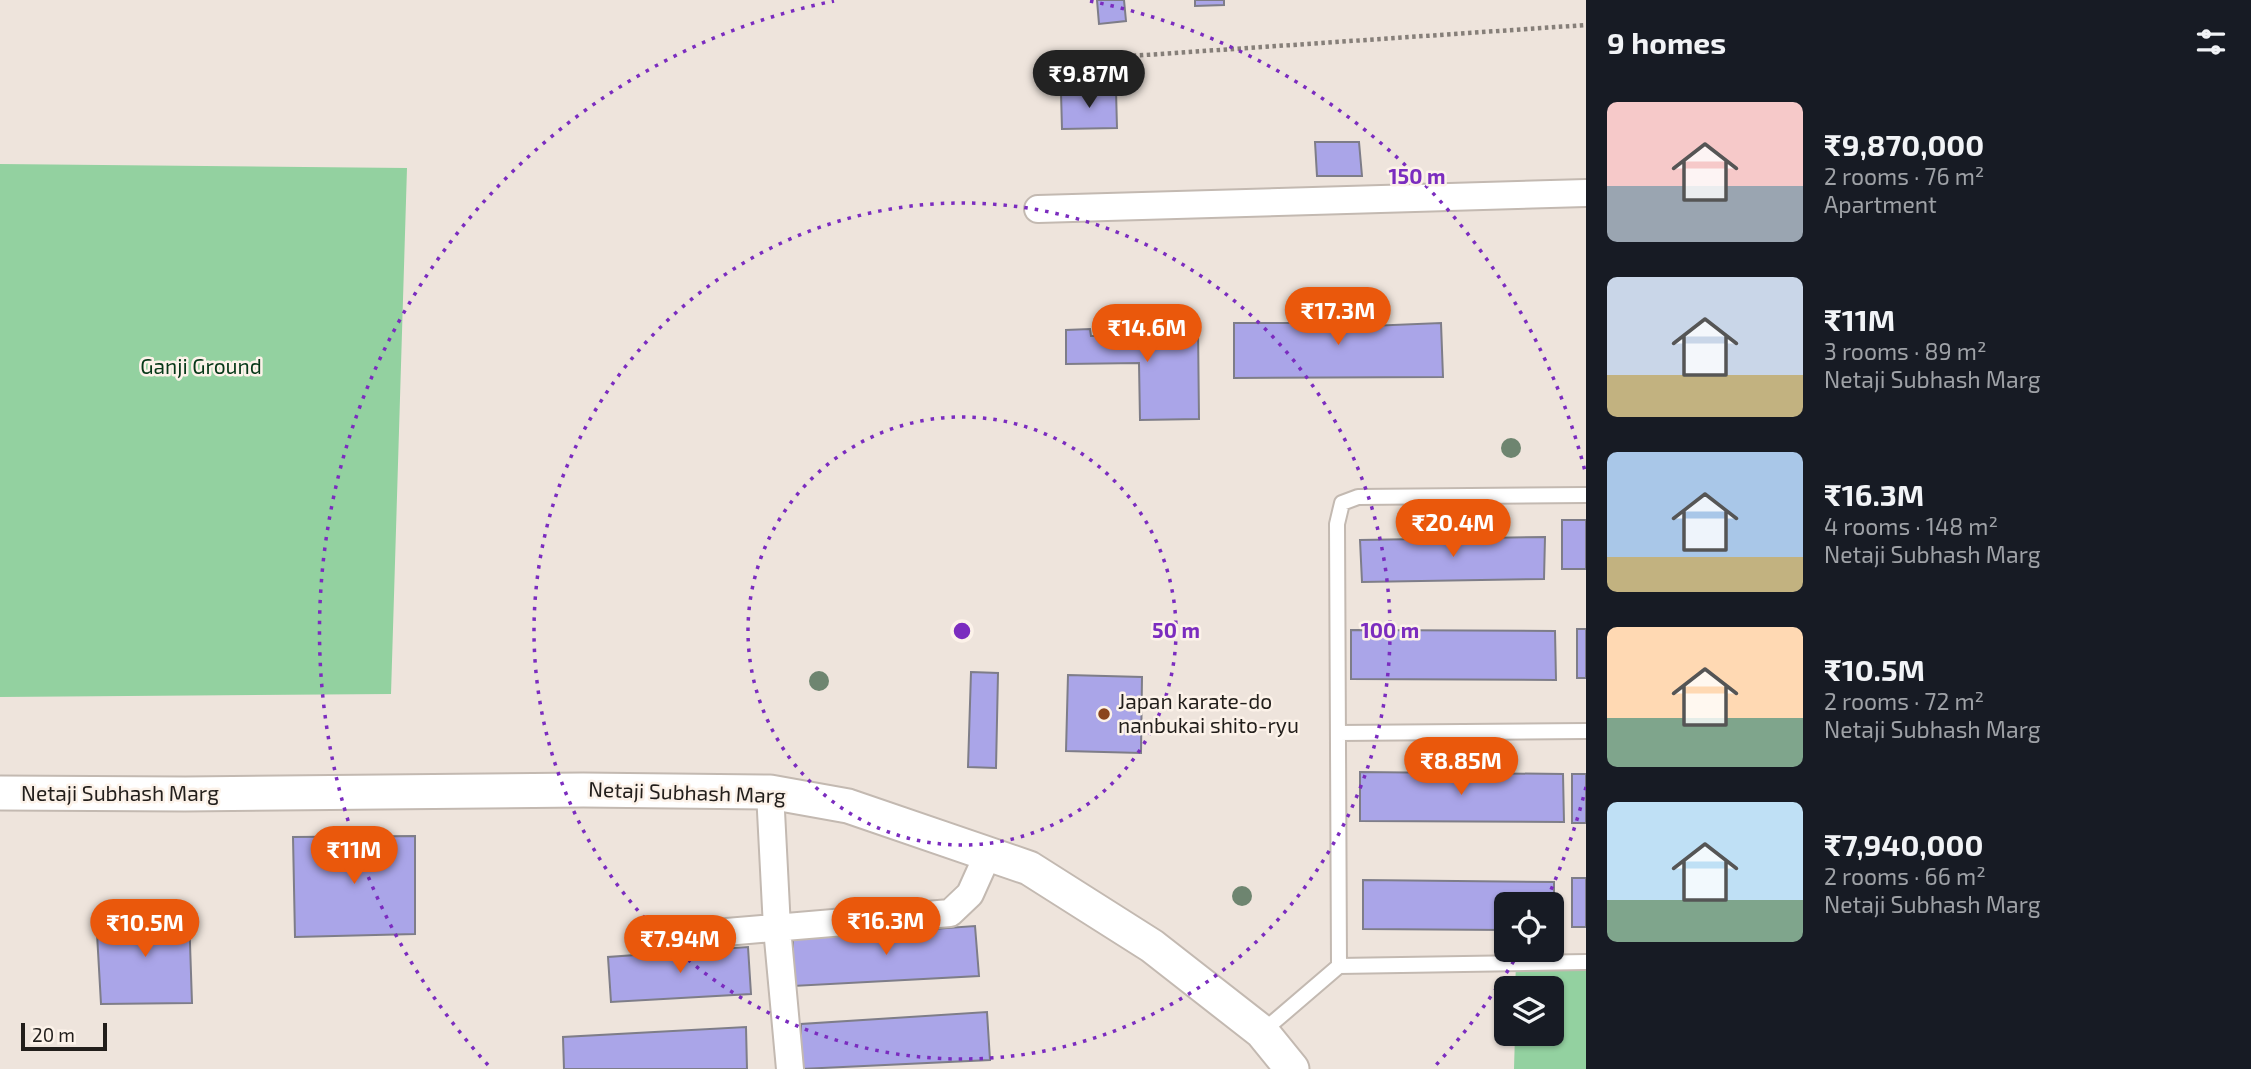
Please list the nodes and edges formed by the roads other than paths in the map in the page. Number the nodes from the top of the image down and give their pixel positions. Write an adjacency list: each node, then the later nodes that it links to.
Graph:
1 (1586, 193): 2 (street)
2 (1038, 209)
3 (1586, 495): 5 (lane)
4 (1586, 731): 5 (lane)
5 (1338, 733): 12 (lane)
6 (770, 792): 7 (street, Netaji Subhash Marg); 8 (street, Netaji Subhash Marg); 9 (street)
7 (0, 793)
8 (988, 854): 9 (street); 13 (street, Netaji Subhash Marg)
9 (777, 928): 10 (street); 14 (street)
10 (655, 938)
11 (1586, 962): 12 (lane)
12 (1339, 966): 13 (lane)
13 (1262, 1032): 15 (street, Netaji Subhash Marg)
14 (790, 1069)
15 (1292, 1069)

